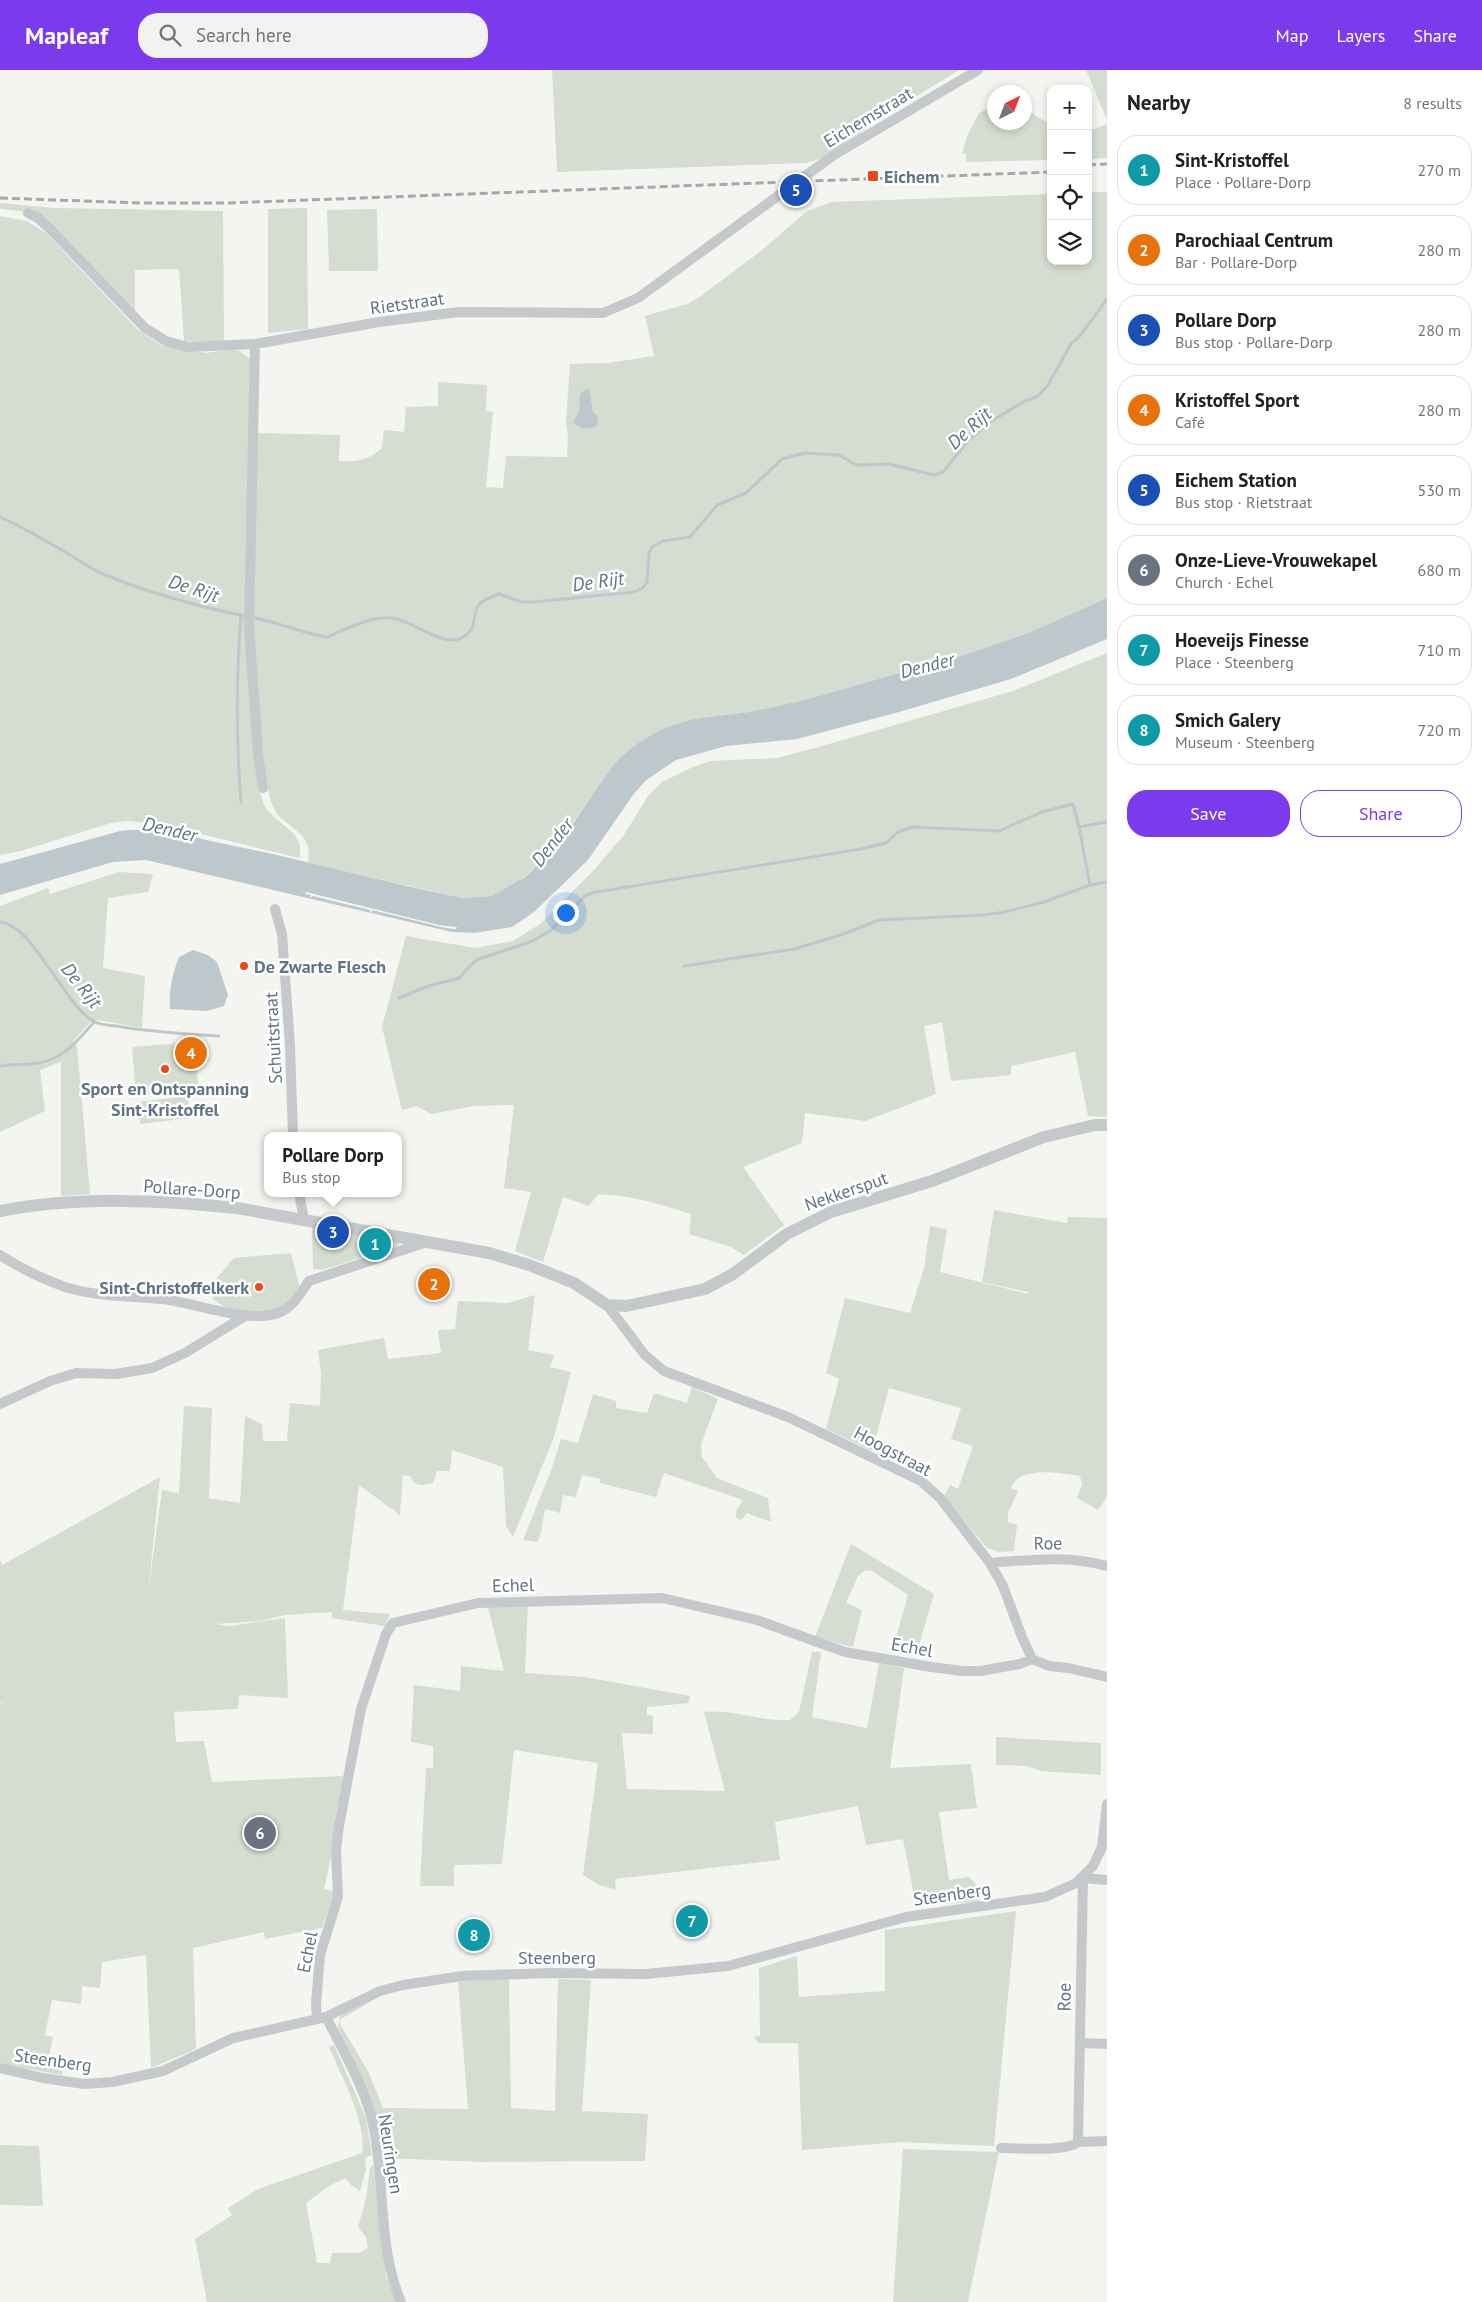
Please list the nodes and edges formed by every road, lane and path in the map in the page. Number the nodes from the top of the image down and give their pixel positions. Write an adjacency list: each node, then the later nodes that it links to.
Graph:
1 (978, 70): 2 (street, Eichemstraat)
2 (802, 179): 4 (street, Rietstraat)
3 (28, 213): 4 (street, Rietstraat)
4 (255, 344): 5 (street)
5 (263, 788)
6 (275, 909): 8 (street, Schuitstraat)
7 (1107, 1125): 14 (street, Nekkersput)
8 (294, 1132)
9 (300, 1197): 11 (street)
10 (0, 1211): 11 (street, Pollare-Dorp)
11 (304, 1220): 12 (street, Pollare-Dorp)
12 (428, 1241): 14 (street, Pollare-Dorp); 15 (street)
13 (0, 1255): 15 (street)
14 (607, 1305): 17 (street, Hoogstraat)
15 (245, 1316): 16 (street)
16 (0, 1404)
17 (990, 1563): 18 (street, Roe); 19 (street, Hoogstraat)
18 (1107, 1566)
19 (1032, 1659): 20 (street); 26 (street, Echel)
20 (1107, 1678)
21 (1107, 1804): 22 (street)
22 (1102, 1847): 23 (street); 24 (street, Steenberg)
23 (1107, 1860)
24 (1083, 1878): 25 (street); 26 (street, Steenberg); 27 (street, Roe)
25 (1107, 1880)
26 (322, 2018): 29 (street, Steenberg); 33 (street, Neuringen)
27 (1080, 2043): 28 (street); 31 (street, Roe)
28 (1107, 2044)
29 (0, 2068)
30 (1107, 2141): 31 (street)
31 (1078, 2142): 32 (street)
32 (1001, 2148)
33 (402, 2302)

